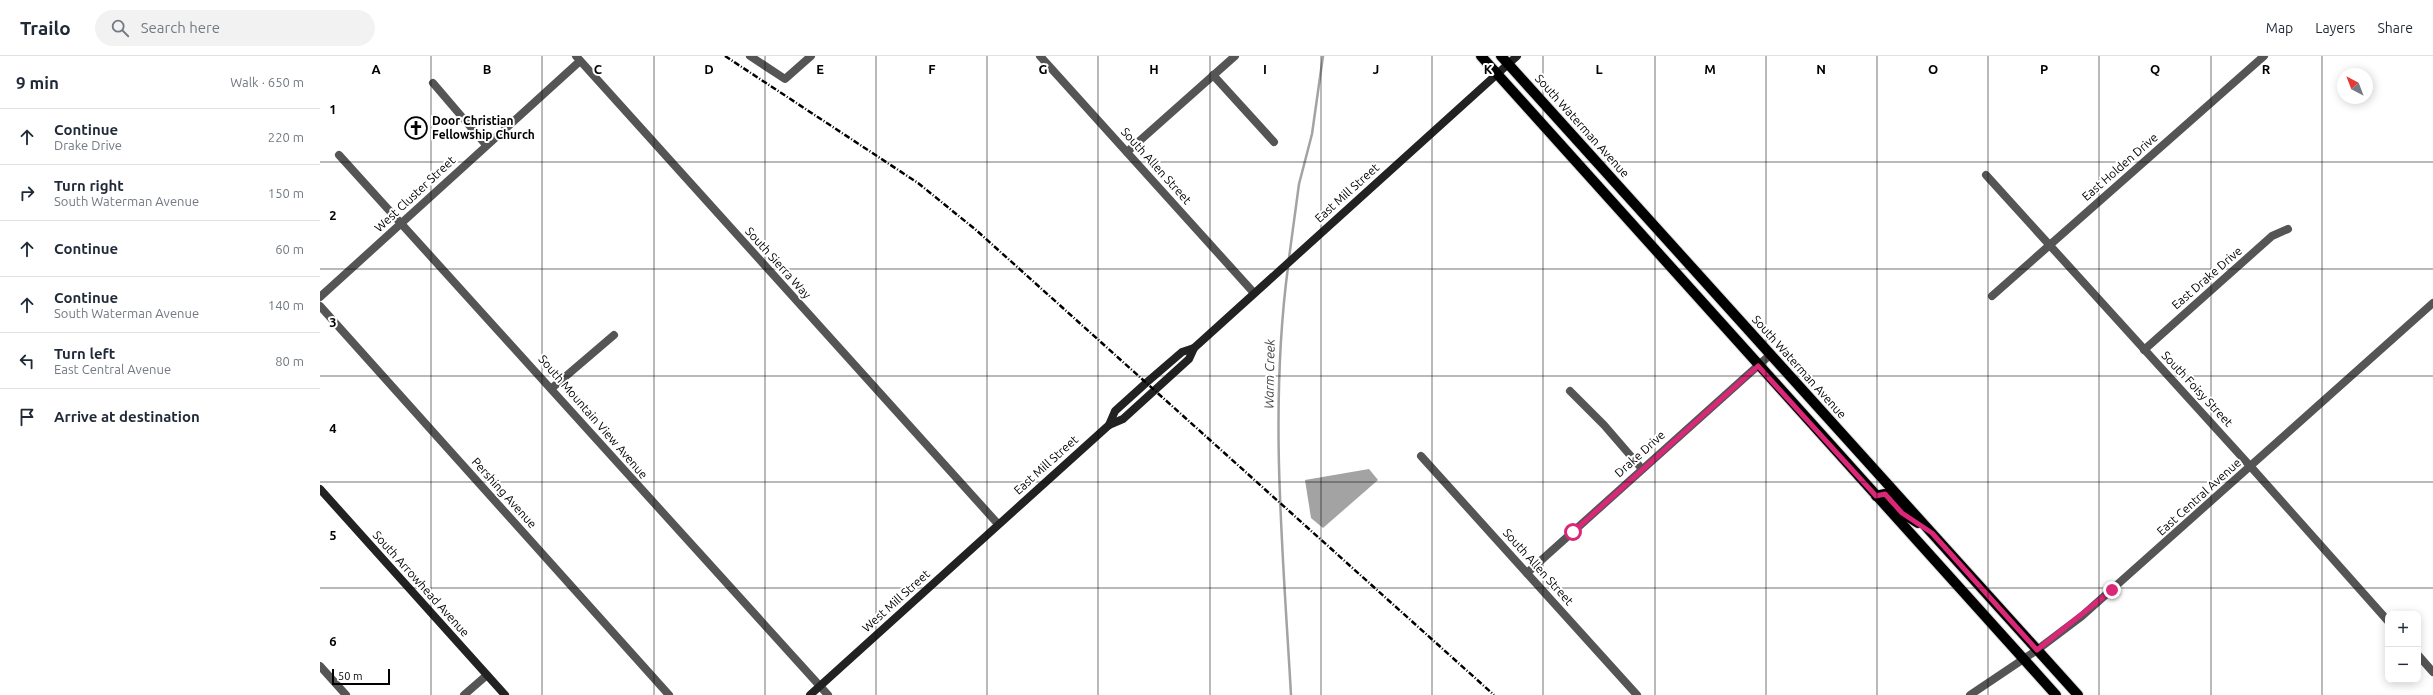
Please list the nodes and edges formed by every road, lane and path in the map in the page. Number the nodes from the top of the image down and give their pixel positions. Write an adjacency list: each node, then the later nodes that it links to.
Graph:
1 (750, 56): 2 (street)
2 (812, 56)
3 (1040, 56): 16 (street, South Allen Street)
4 (1235, 56): 12 (street)
5 (1481, 56): 11 (main road)
6 (1501, 56): 10 (main road, South Waterman Avenue)
7 (1517, 56): 10 (main road, East Mill Street)
8 (2264, 56): 21 (street, East Holden Drive)
9 (578, 58): 15 (street, West Cluster Street); 38 (street, South Sierra Way)
10 (1508, 64): 11 (main road, East Mill Street); 29 (main road, South Waterman Avenue)
11 (1497, 74): 22 (main road, East Mill Street); 30 (main road)
12 (1213, 75): 14 (street); 16 (street)
13 (433, 83): 15 (street)
14 (1274, 142)
15 (486, 145): 19 (street, West Cluster Street)
16 (1127, 152): 22 (street, South Allen Street)
17 (339, 155): 19 (street, South Mountain View Avenue)
18 (1986, 175): 21 (street, South Foisy Street)
19 (401, 223): 24 (street, West Cluster Street); 31 (street, South Mountain View Avenue)
20 (2288, 229): 28 (street, East Drake Drive)
21 (2050, 245): 23 (street, East Holden Drive); 28 (street, South Foisy Street)
22 (1254, 293): 38 (main road, East Mill Street)
23 (1992, 296)
24 (320, 297)
25 (2433, 303): 34 (street, East Central Avenue)
26 (320, 306): 52 (street, Pershing Avenue)
27 (614, 334): 31 (street)
28 (2144, 350): 34 (street, South Foisy Street)
29 (1771, 354): 30 (street, Drake Drive); 39 (main road, South Waterman Avenue)
30 (1758, 366): 35 (street, Drake Drive); 37 (main road)
31 (552, 388): 48 (street, South Mountain View Avenue)
32 (1570, 391): 35 (street)
33 (1421, 456): 40 (street, South Allen Street)
34 (2251, 467): 41 (street, South Foisy Street); 42 (street, East Central Avenue)
35 (1642, 469): 40 (street, Drake Drive)
36 (320, 489): 47 (main road, South Arrowhead Avenue)
37 (1876, 496): 39 (main road); 44 (main road)
38 (998, 524): 48 (main road, West Mill Street)
39 (1932, 533): 42 (main road, South Waterman Avenue)
40 (1527, 573): 55 (street, South Allen Street)
41 (2385, 618)
42 (2037, 650): 44 (street, East Central Avenue); 58 (main road, South Waterman Avenue)
43 (2421, 658): 46 (street)
44 (2024, 659): 56 (street, East Central Avenue); 57 (main road)
45 (320, 666): 49 (street)
46 (2433, 672)
47 (486, 675): 50 (street); 51 (main road, South Arrowhead Avenue)
48 (819, 686): 53 (main road, West Mill Street); 54 (street, South Mountain View Avenue)
49 (346, 695)
50 (464, 695)
51 (505, 695)
52 (670, 695)
53 (810, 695)
54 (828, 695)
55 (1637, 695)
56 (1970, 695)
57 (2056, 695)
58 (2078, 695)

